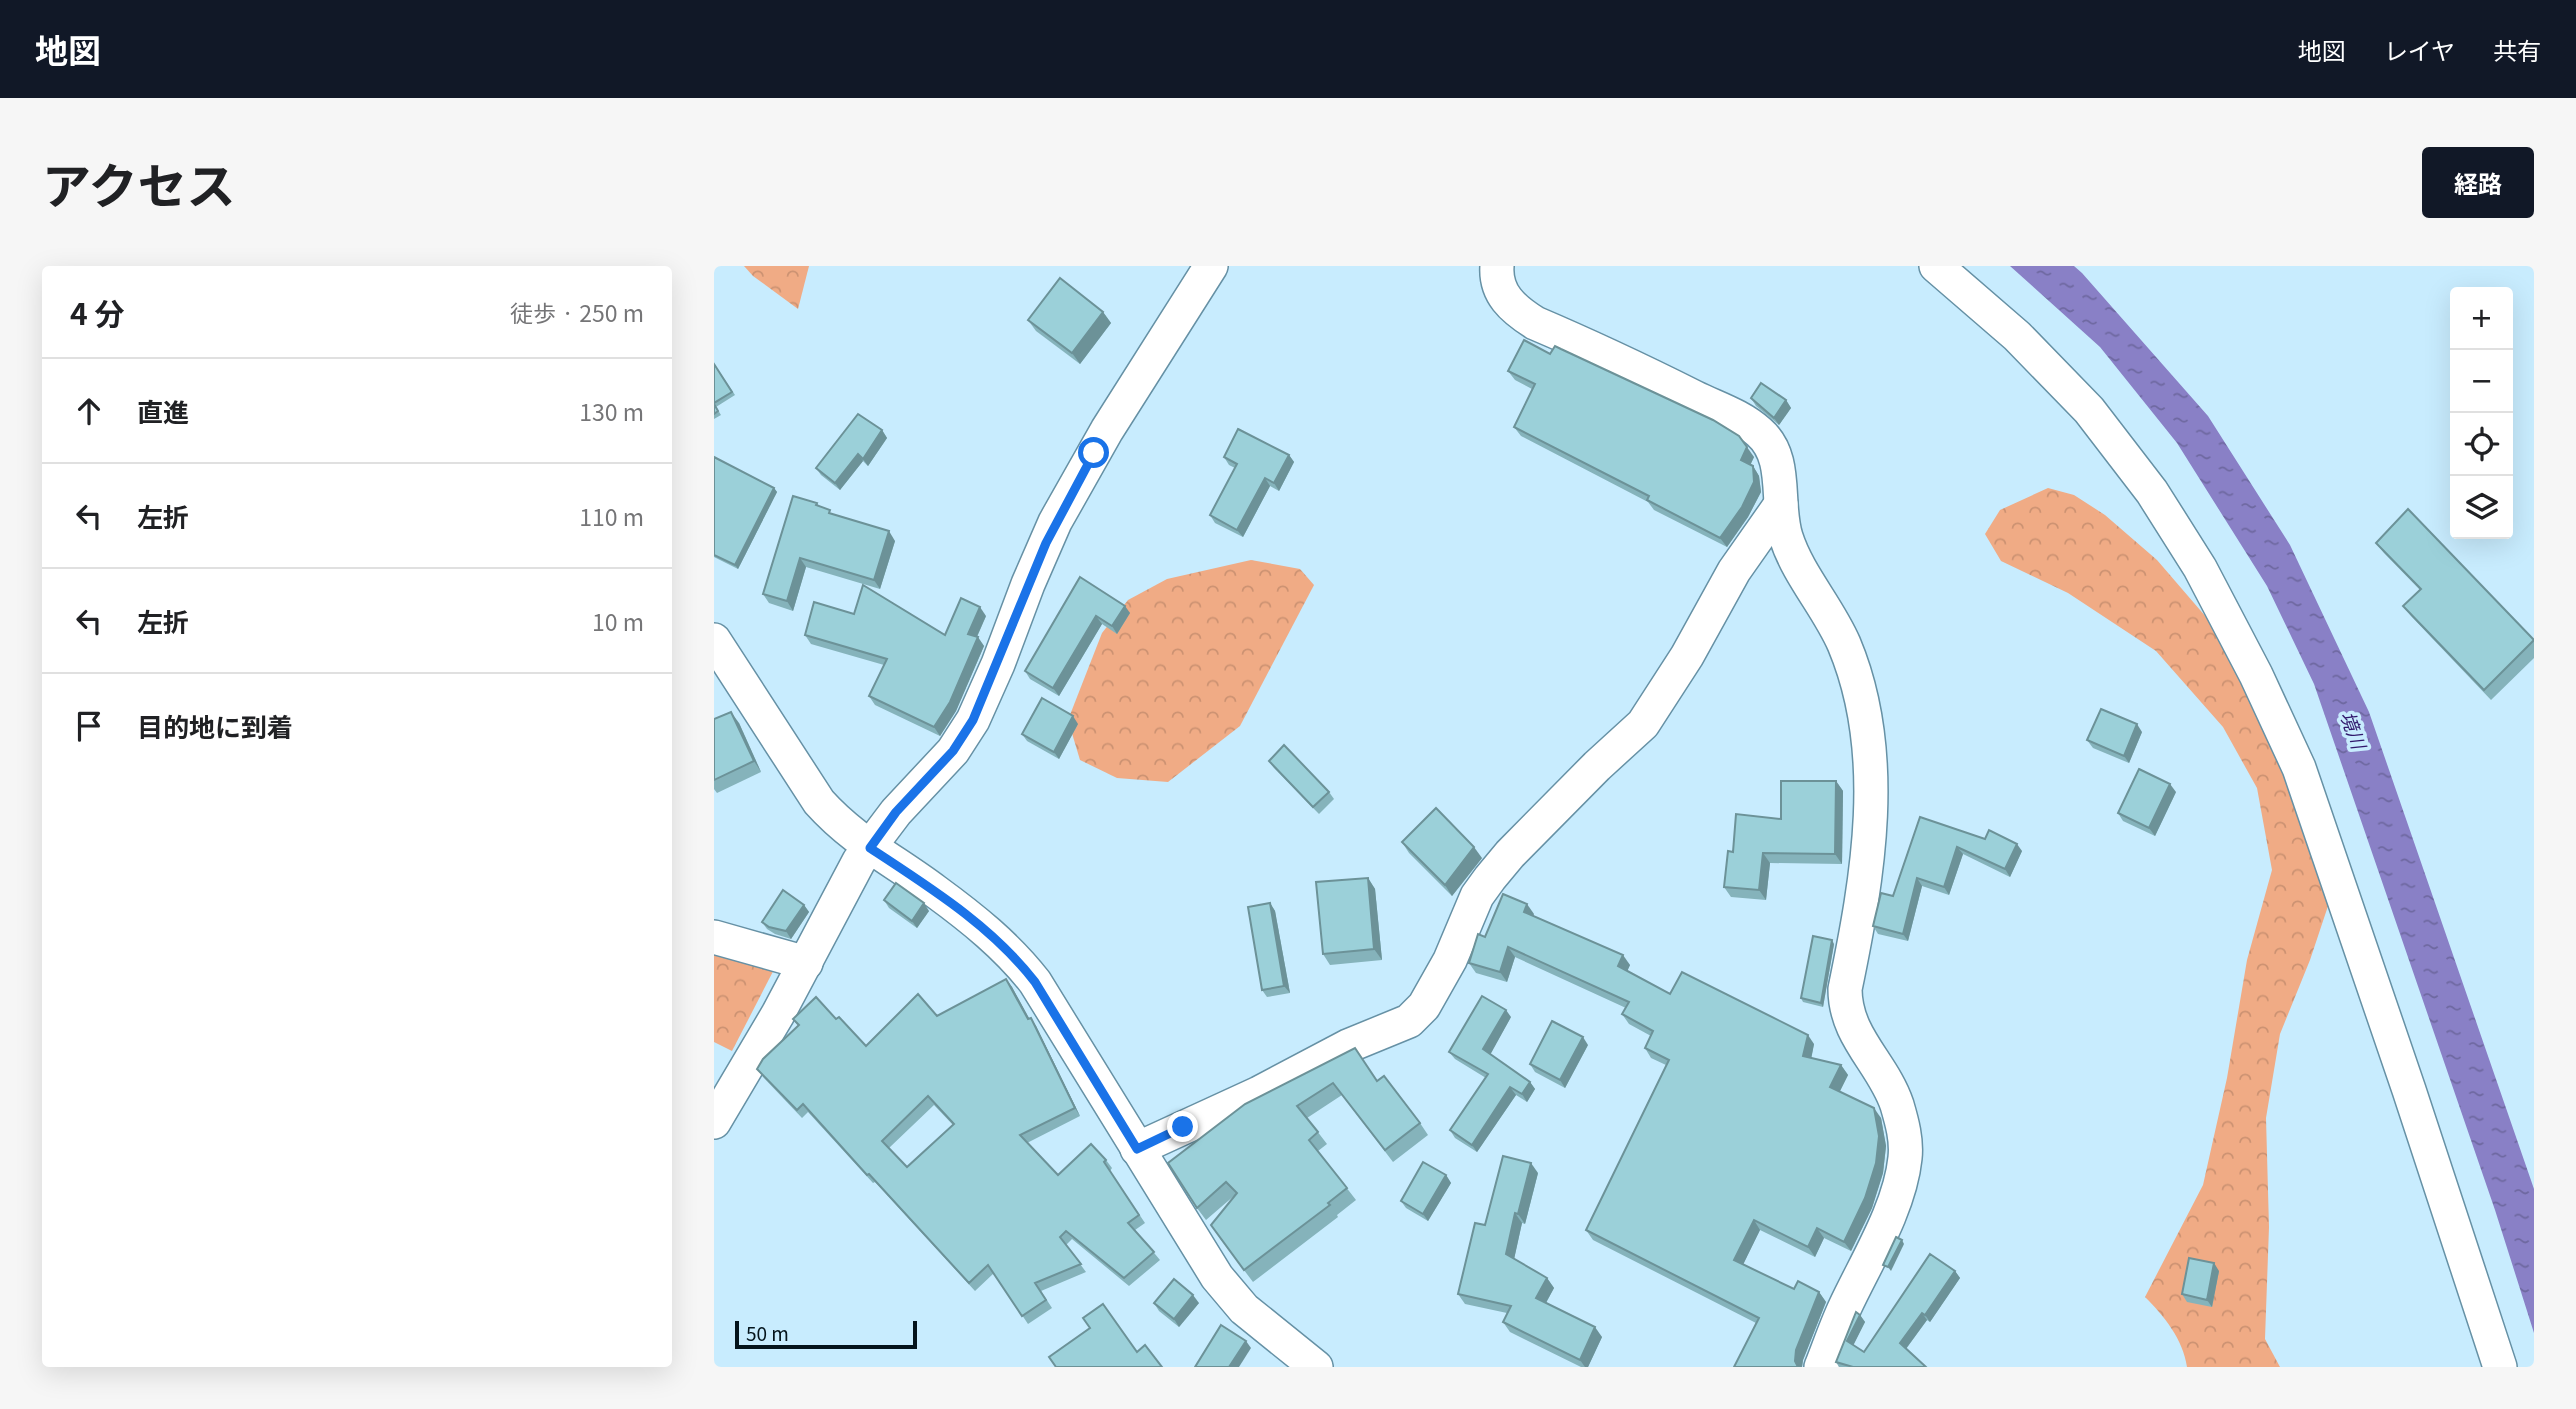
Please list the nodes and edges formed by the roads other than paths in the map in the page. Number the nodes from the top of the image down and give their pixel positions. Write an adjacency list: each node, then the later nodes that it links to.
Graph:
1 (1211, 266): 6 (street)
2 (1497, 266): 4 (street)
3 (1936, 266): 13 (street)
4 (1781, 504): 10 (street); 12 (street)
5 (714, 640): 6 (street)
6 (870, 848): 8 (street); 10 (street)
7 (714, 937): 8 (street)
8 (806, 963): 9 (street)
9 (714, 1122)
10 (1137, 1149): 11 (street)
11 (1316, 1367)
12 (1821, 1367)
13 (2500, 1367)

